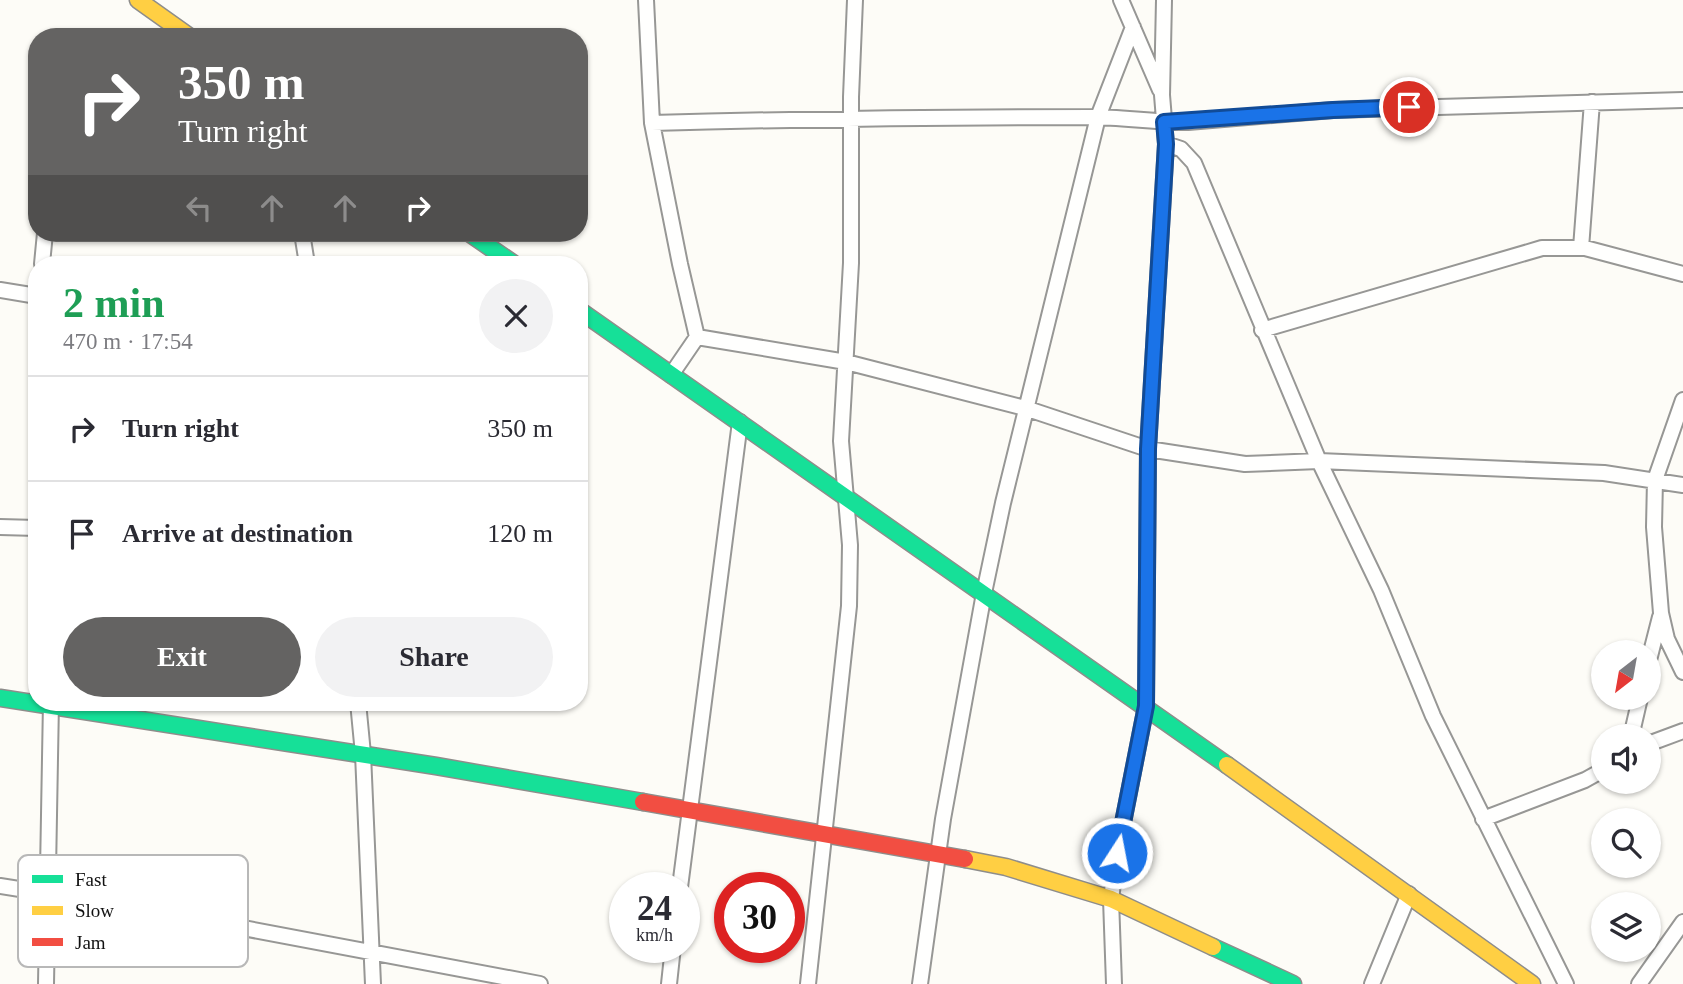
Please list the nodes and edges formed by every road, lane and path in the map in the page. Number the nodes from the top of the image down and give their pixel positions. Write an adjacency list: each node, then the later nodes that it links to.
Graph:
1 (138, 0): 9 (main road)
2 (638, 0): 3 (street)
3 (646, 0): 4 (street); 16 (street)
4 (660, 0)
5 (855, 0): 13 (street)
6 (1121, 0): 8 (street)
7 (1164, 0): 10 (street)
8 (1133, 27): 10 (street); 14 (street)
9 (177, 28)
10 (1162, 95): 15 (street)
11 (1683, 100): 12 (street)
12 (1592, 102): 15 (street); 19 (street)
13 (852, 117): 14 (street); 16 (street); 27 (street)
14 (1098, 117): 15 (street); 30 (street)
15 (1164, 122): 17 (street)
16 (652, 123): 26 (street)
17 (1166, 144): 25 (street); 32 (street)
18 (482, 242): 20 (main road)
19 (1581, 248): 21 (street); 25 (street)
20 (502, 256)
21 (1683, 274)
22 (0, 290): 23 (street)
23 (28, 295)
24 (588, 316): 28 (main road)
25 (1262, 330): 33 (street)
26 (697, 337): 27 (street); 28 (street)
27 (846, 362): 30 (street); 36 (street)
28 (671, 374): 31 (main road)
29 (1683, 400): 34 (street)
30 (1026, 408): 32 (street); 39 (street)
31 (740, 422): 36 (main road); 53 (street)
32 (1148, 449): 33 (street); 45 (street)
33 (1319, 461): 34 (street); 54 (street)
34 (1655, 480): 35 (street); 40 (street)
35 (1683, 485)
36 (847, 496): 39 (main road); 55 (street)
37 (0, 527): 38 (street)
38 (28, 528)
39 (984, 593): 45 (main road); 56 (street)
40 (1661, 613): 41 (street); 42 (street)
41 (1654, 640)
42 (1683, 672)
43 (0, 698): 44 (main road)
44 (28, 701)
45 (1146, 706): 61 (main road); 62 (street)
46 (51, 711): 57 (street)
47 (95, 711): 51 (main road)
48 (359, 711): 51 (street)
49 (1683, 730): 50 (street)
50 (1661, 739)
51 (363, 754): 53 (main road); 65 (street)
52 (1591, 777): 54 (street)
53 (689, 809): 55 (main road); 58 (street)
54 (1483, 819): 76 (street)
55 (823, 833): 56 (main road); 70 (street)
56 (938, 854): 62 (main road); 71 (street)
57 (48, 855)
58 (682, 872)
59 (0, 887): 60 (street)
60 (18, 890)
61 (1409, 894): 74 (street); 75 (main road)
62 (1111, 899): 72 (street); 73 (main road)
63 (1683, 922): 77 (street)
64 (248, 929): 65 (street)
65 (371, 952): 67 (street); 68 (street)
66 (671, 963): 69 (street)
67 (373, 984)
68 (540, 984)
69 (669, 984)
70 (808, 984)
71 (920, 984)
72 (1114, 984)
73 (1293, 984)
74 (1372, 984)
75 (1532, 984)
76 (1566, 984)
77 (1639, 984)

